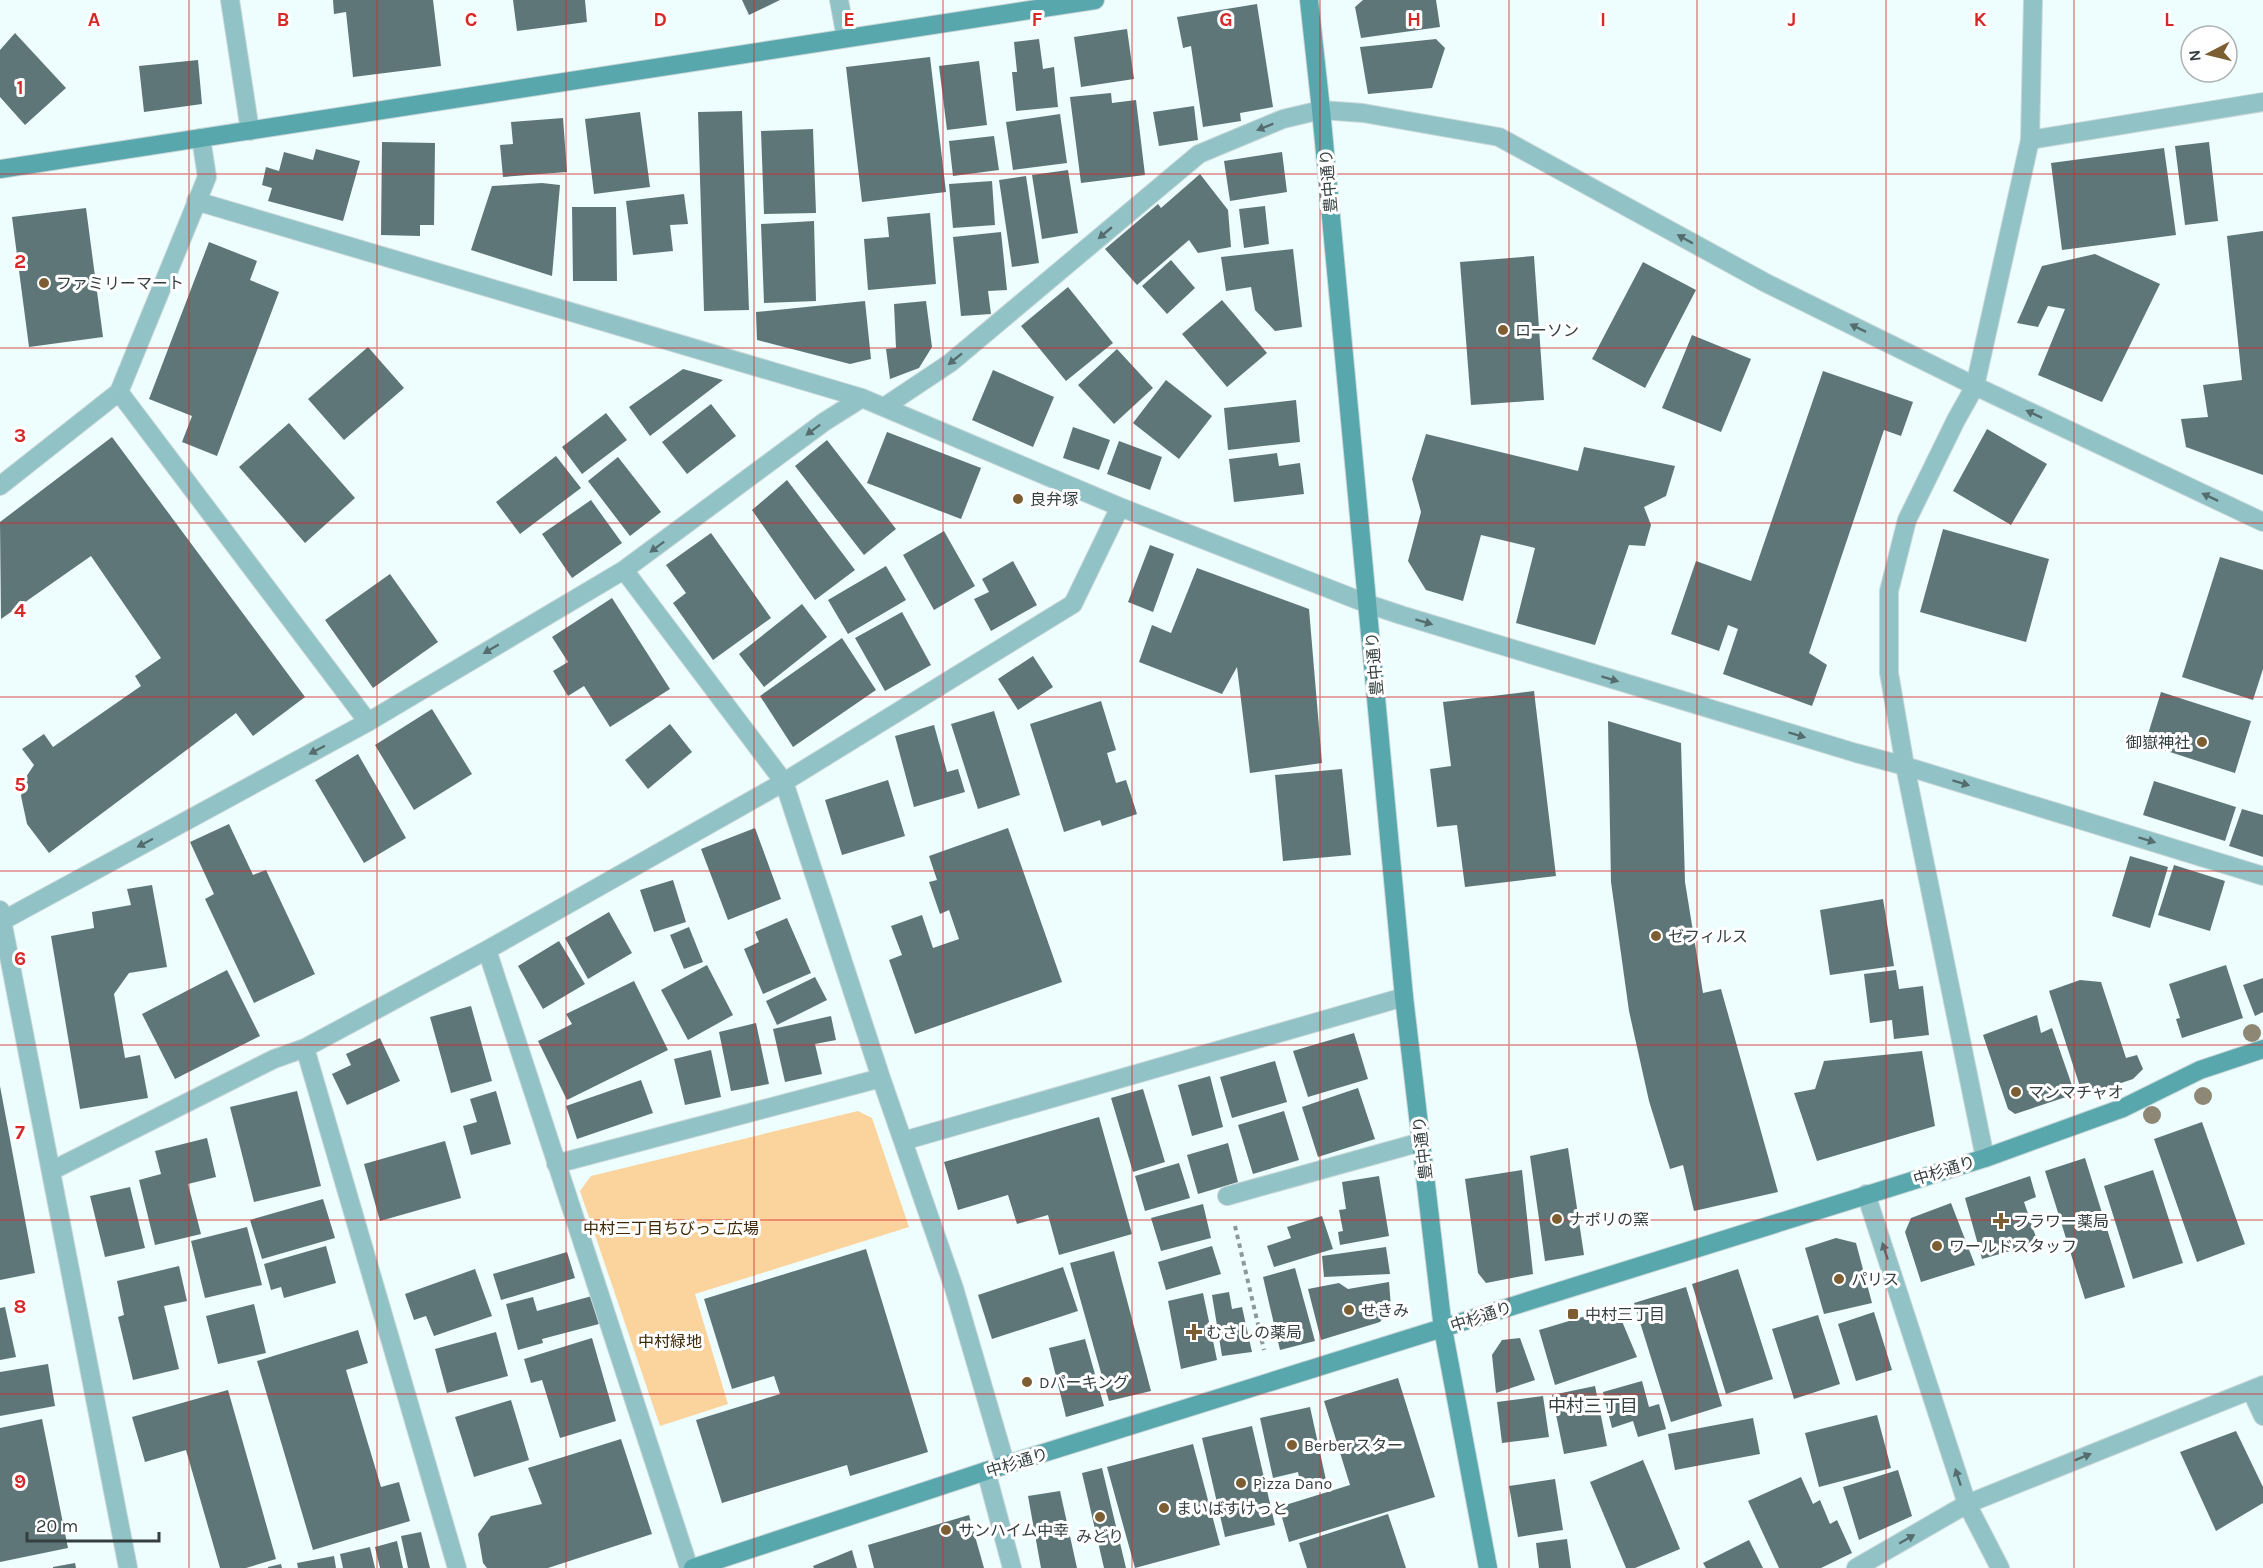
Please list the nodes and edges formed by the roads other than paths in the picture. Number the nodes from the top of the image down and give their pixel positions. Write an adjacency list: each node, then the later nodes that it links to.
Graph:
1 (230, 0): 9 (street)
2 (839, 0): 6 (street)
3 (1095, 0): 6 (street)
4 (1309, 0): 8 (street, 豊中通り)
5 (2033, 0): 11 (street)
6 (846, 38): 9 (street)
7 (2263, 102): 11 (street)
8 (1321, 110): 14 (street, one-way to 8); 17 (street, one-way to 17); 22 (street, 豊中通り)
9 (250, 130): 10 (street)
10 (201, 138): 12 (street); 13 (street)
11 (2030, 140): 14 (street)
12 (0, 169)
13 (196, 201): 15 (street); 16 (street)
14 (1975, 386): 20 (street, one-way to 14); 24 (street)
15 (119, 392): 18 (street); 23 (street)
16 (862, 398): 17 (street); 21 (street, one-way to 21)
17 (884, 407): 19 (street)
18 (0, 486)
19 (1120, 507): 22 (street); 25 (street)
20 (2263, 522)
21 (624, 570): 23 (street, one-way to 23); 25 (street)
22 (1368, 604): 24 (street, one-way to 24); 30 (street, 豊中通り)
23 (368, 722): 27 (street, one-way to 27)
24 (1905, 765): 26 (street, one-way to 26); 36 (street)
25 (784, 782): 28 (street); 33 (street)
26 (2263, 876)
27 (1, 914): 29 (street)
28 (487, 950): 31 (street); 37 (street)
29 (4, 953): 38 (street)
30 (1404, 997): 34 (street); 35 (street, 豊中通り)
31 (305, 1048): 38 (street); 48 (street)
32 (2263, 1049): 36 (street, 中杉通り)
33 (881, 1078): 34 (street); 37 (street)
34 (903, 1142): 44 (street)
35 (1421, 1142): 40 (street); 41 (street, 豊中通り)
36 (1985, 1158): 39 (street, 中杉通り)
37 (556, 1164): 49 (street)
38 (51, 1170): 47 (street)
39 (1866, 1194): 41 (street, 中杉通り); 46 (street, one-way to 39)
40 (1227, 1196)
41 (1443, 1329): 44 (street, 中杉通り); 51 (street, 豊中通り)
42 (2257, 1387): 43 (street); 46 (street, one-way to 42)
43 (2263, 1416)
44 (1006, 1466): 45 (street, 中杉通り)
45 (986, 1472): 49 (street, 中杉通り); 50 (street)
46 (1967, 1504): 52 (street, one-way to 46); 53 (street)
47 (128, 1568)
48 (457, 1568)
49 (691, 1568)
50 (1012, 1568)
51 (1488, 1568)
52 (1856, 1568)
53 (2000, 1568)

